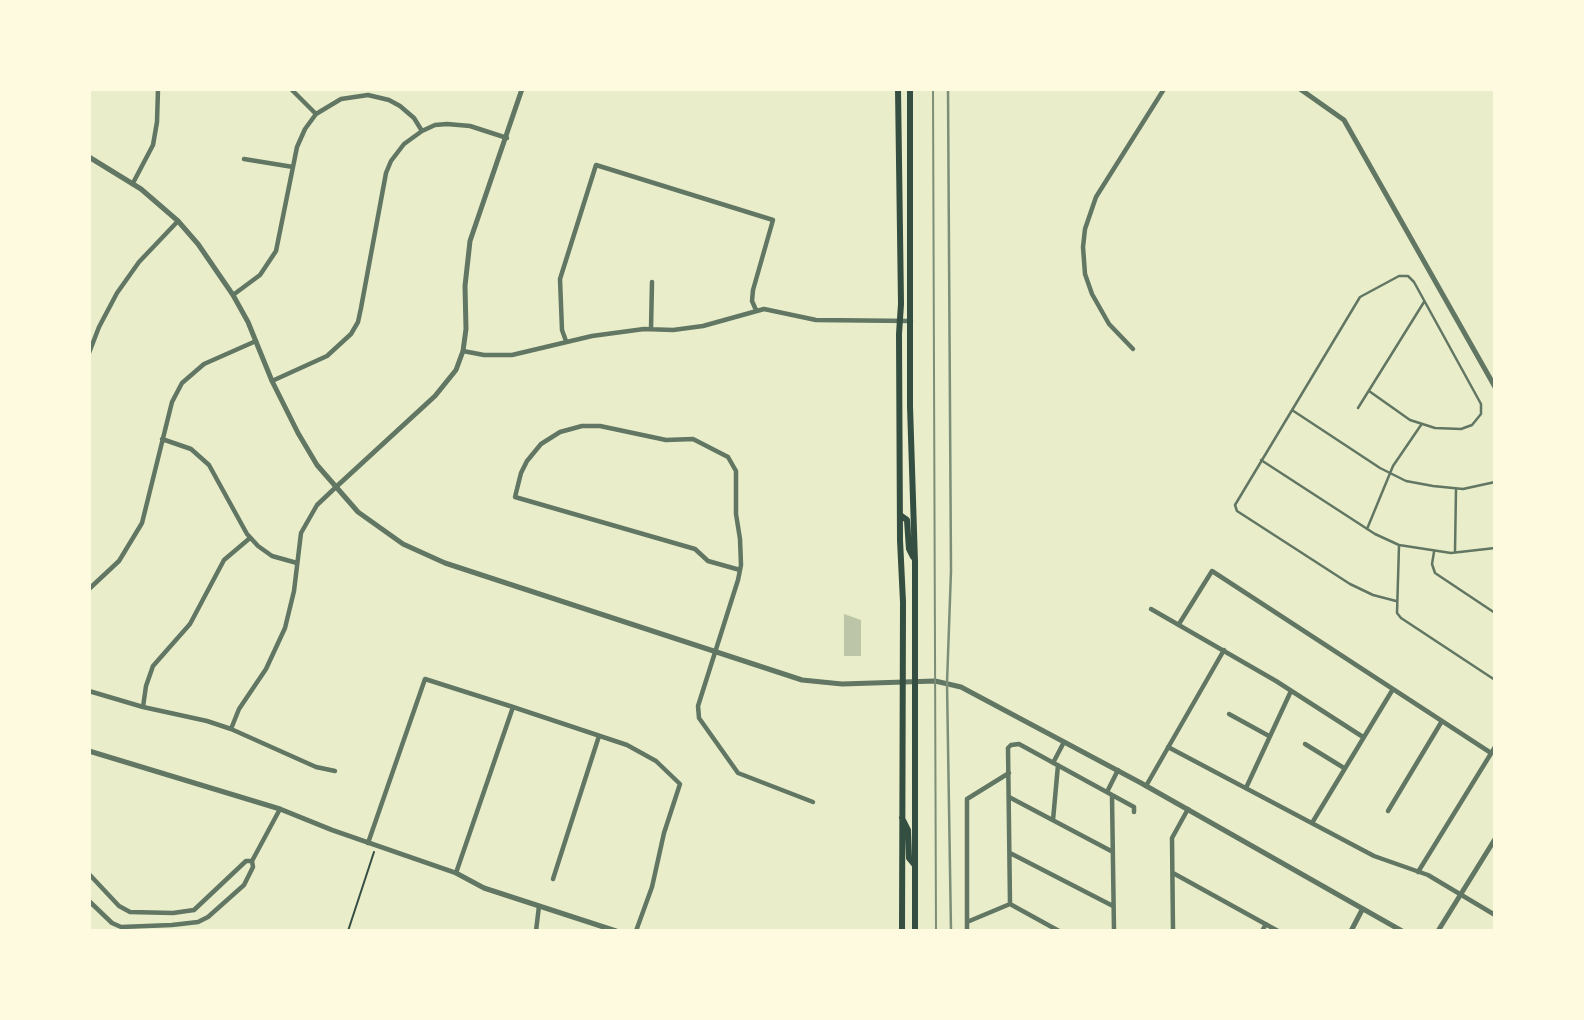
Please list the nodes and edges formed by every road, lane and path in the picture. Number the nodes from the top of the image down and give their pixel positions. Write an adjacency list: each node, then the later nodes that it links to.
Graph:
1 (158, 89): 14 (street)
2 (291, 89): 8 (street)
3 (522, 89): 10 (street)
4 (898, 89): 20 (main road)
5 (910, 89): 21 (main road)
6 (1164, 89): 25 (street)
7 (1300, 89): 29 (street)
8 (316, 114): 9 (street); 13 (street)
9 (422, 131): 10 (street); 28 (street)
10 (507, 138): 26 (street)
11 (89, 157): 14 (street)
12 (244, 159): 13 (street)
13 (293, 167): 17 (street)
14 (133, 183): 15 (street)
15 (177, 221): 17 (street); 27 (street)
16 (652, 282): 22 (street)
17 (233, 295): 23 (street)
18 (1424, 302): 30 (lane); 32 (lane); 33 (lane)
19 (756, 310): 20 (street); 22 (street); 24 (street)
20 (900, 320): 21 (street); 40 (main road)
21 (911, 321): 47 (main road)
22 (651, 329): 24 (street)
23 (256, 341): 28 (street); 34 (street)
24 (566, 341): 26 (street)
25 (1133, 349)
26 (463, 351): 38 (street)
27 (89, 353)
28 (272, 381): 38 (street)
29 (1495, 387)
30 (1369, 391): 31 (lane); 33 (lane)
31 (1358, 408)
32 (1292, 410): 35 (lane); 36 (lane)
33 (1421, 425): 36 (lane)
34 (162, 439): 42 (street); 50 (street)
35 (1261, 460): 41 (lane); 51 (lane)
36 (1390, 474): 39 (lane); 41 (lane)
37 (1495, 482): 39 (lane)
38 (336, 487): 48 (street); 56 (street)
39 (1456, 489): 46 (lane)
40 (900, 515): 47 (main road); 58 (main road)
41 (1367, 529): 43 (lane)
42 (250, 538): 48 (street); 63 (street)
43 (1399, 545): 45 (lane); 51 (lane)
44 (1494, 549): 46 (lane)
45 (1434, 552): 46 (lane); 53 (lane)
46 (1455, 553)
47 (915, 562): 59 (main road)
48 (297, 563): 67 (street)
49 (740, 570): 49 (street); 56 (street)
50 (89, 589)
51 (1396, 601): 57 (lane)
52 (1151, 609): 54 (street)
53 (1495, 613)
54 (1179, 624): 55 (street); 60 (street)
55 (1224, 650): 62 (street); 73 (street)
56 (716, 652): 58 (street); 86 (street)
57 (1495, 680)
58 (902, 681): 59 (street); 91 (main road)
59 (916, 681): 71 (street); 100 (main road)
60 (1393, 689): 66 (street); 70 (street)
61 (89, 691): 63 (street)
62 (1291, 691): 69 (street); 70 (street)
63 (143, 707): 67 (street)
64 (513, 707): 68 (street); 95 (street); 102 (street)
65 (1229, 714): 69 (street)
66 (1442, 721): 76 (street); 89 (street)
67 (231, 729): 80 (street)
68 (599, 736): 105 (street); 118 (street)
69 (1269, 736): 83 (street)
70 (1363, 737): 78 (street)
71 (1065, 741): 77 (street); 79 (street)
72 (1305, 744): 78 (street)
73 (1168, 747): 82 (street); 83 (street)
74 (1495, 747): 76 (street)
75 (89, 751): 87 (street)
76 (1491, 753): 101 (street)
77 (1055, 764): 81 (street); 84 (street); 92 (street)
78 (1344, 768): 93 (street)
79 (1118, 770): 82 (street); 84 (street)
80 (335, 771)
81 (1009, 773): 85 (street); 113 (street)
82 (1146, 786): 88 (street)
83 (1245, 788): 93 (street)
84 (1110, 794): 90 (street); 97 (street)
85 (1009, 797): 92 (street); 98 (street)
86 (813, 802)
87 (280, 809): 95 (street); 99 (street)
88 (1188, 809): 103 (street); 111 (street)
89 (1388, 811)
90 (1134, 812)
91 (901, 817): 100 (main road); 119 (main road)
92 (1054, 820): 97 (street)
93 (1312, 823): 101 (street)
94 (1495, 839): 106 (street)
95 (368, 843): 96 (street)
96 (376, 846): 102 (street); 115 (path)
97 (1113, 852): 110 (street)
98 (1010, 853): 108 (street); 110 (street)
99 (252, 861): 104 (street); 107 (street)
100 (915, 866): 120 (main road)
101 (1418, 872): 106 (street)
102 (456, 873): 109 (street)
103 (1173, 873): 114 (street); 124 (street)
104 (89, 874)
105 (553, 879)
106 (1461, 895): 112 (street); 129 (street)
107 (89, 901)
108 (1010, 904): 113 (street); 122 (street)
109 (539, 906): 116 (street); 117 (street)
110 (1113, 906): 123 (street)
111 (1362, 910): 127 (street); 128 (street)
112 (1495, 915)
113 (967, 922): 121 (street)
114 (1266, 924): 125 (street); 126 (street)
115 (348, 931)
116 (536, 931)
117 (616, 931)
118 (636, 931)
119 (902, 931)
120 (915, 931)
121 (968, 931)
122 (1059, 931)
123 (1114, 931)
124 (1172, 931)
125 (1262, 931)
126 (1278, 931)
127 (1351, 931)
128 (1402, 931)
129 (1438, 931)

